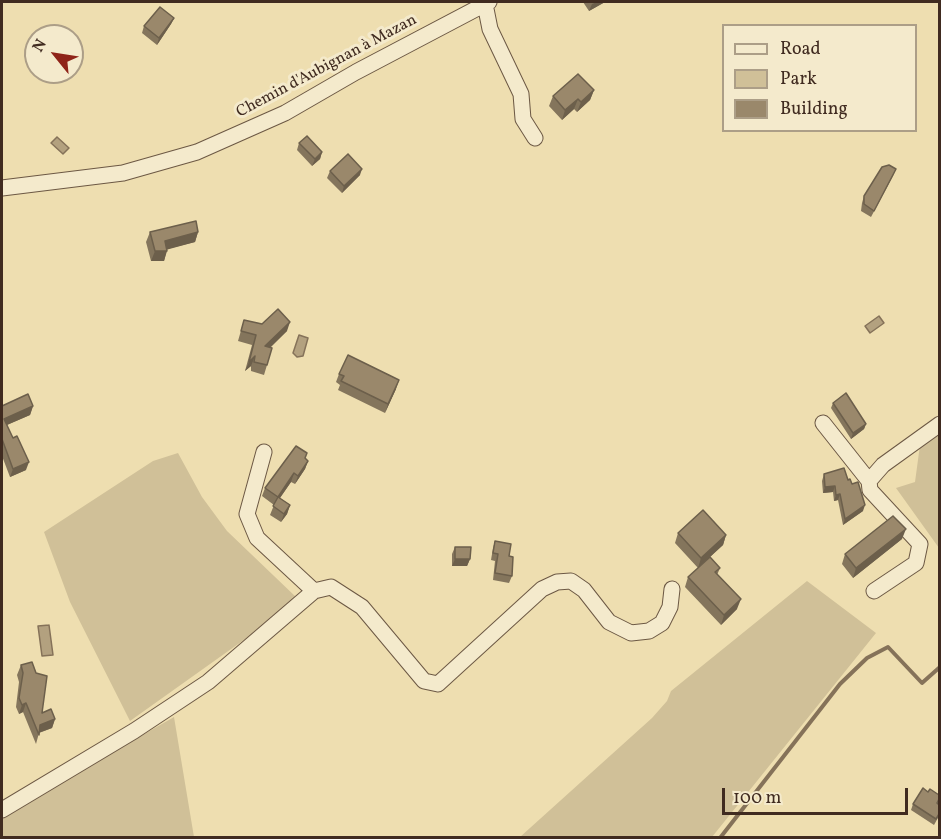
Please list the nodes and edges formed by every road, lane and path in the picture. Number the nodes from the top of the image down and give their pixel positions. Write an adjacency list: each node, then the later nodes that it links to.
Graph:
1 (487, 3): 2 (street); 3 (street, Chemin d'Aubignan à Mazan)
2 (535, 138)
3 (2, 188)
4 (823, 423): 7 (street)
5 (939, 424): 7 (street)
6 (264, 452): 9 (street)
7 (869, 481): 10 (street)
8 (672, 589): 9 (street)
9 (314, 591): 11 (street)
10 (873, 591)
11 (2, 810)

